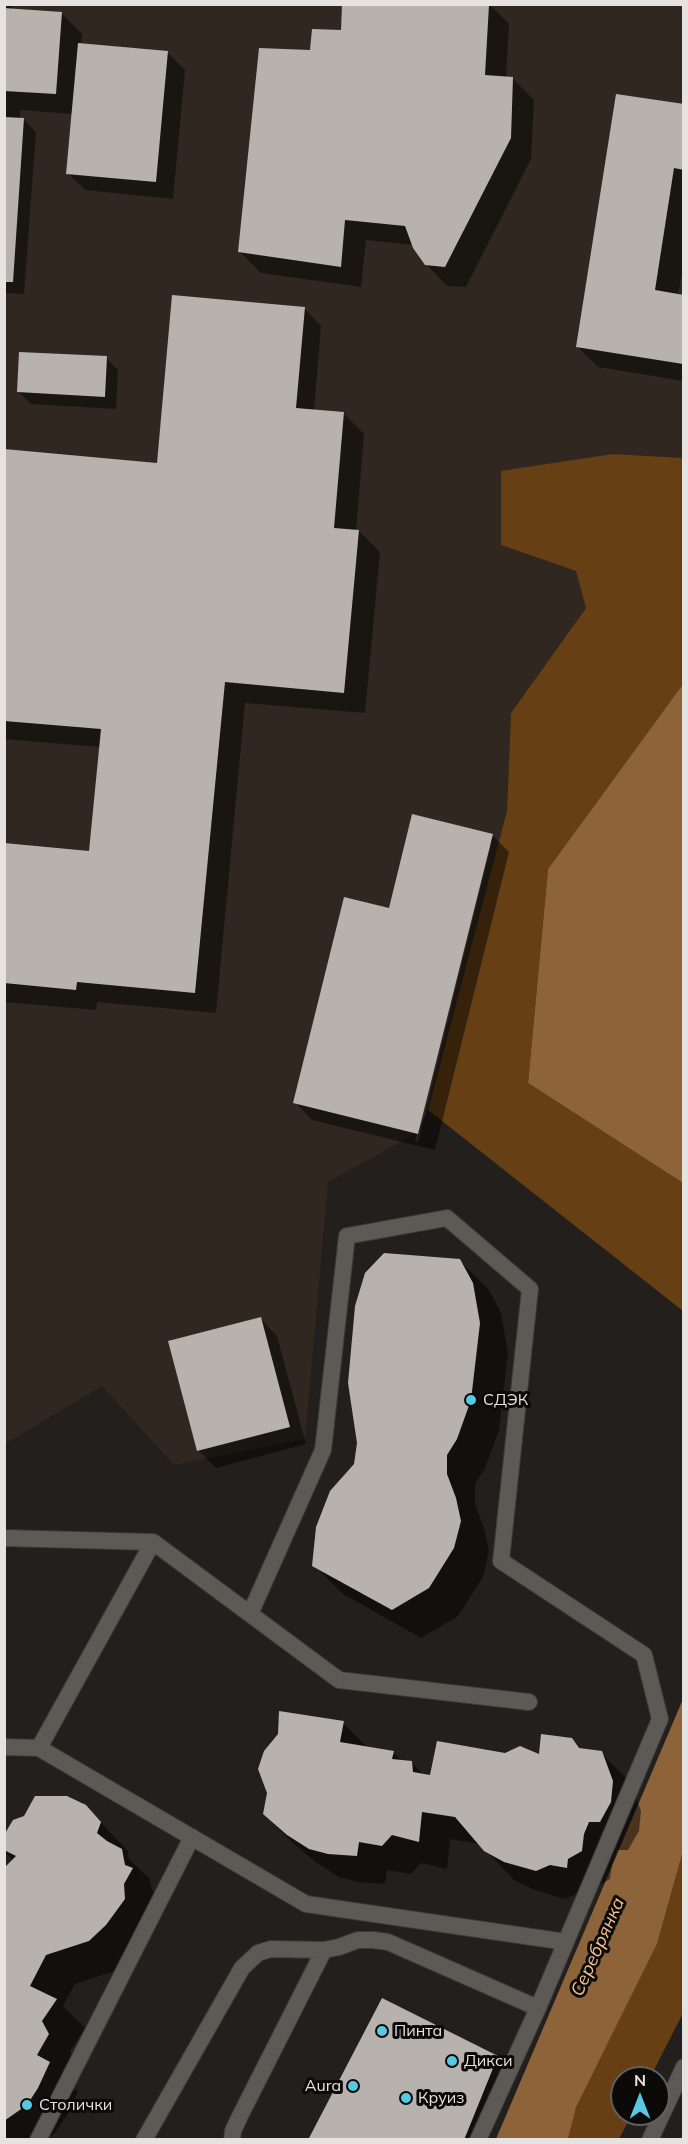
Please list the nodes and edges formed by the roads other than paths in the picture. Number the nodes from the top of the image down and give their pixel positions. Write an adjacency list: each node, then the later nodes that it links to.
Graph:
1 (4, 1539): 2 (street)
2 (153, 1542): 3 (street); 6 (street)
3 (250, 1614): 4 (street); 8 (street)
4 (529, 1702)
5 (4, 1747): 6 (street)
6 (39, 1748): 7 (street)
7 (192, 1837): 8 (street); 12 (street)
8 (566, 1942): 10 (street)
9 (324, 1950): 10 (street); 13 (street); 14 (street)
10 (538, 2008): 15 (street)
11 (684, 2067): 16 (street)
12 (38, 2139)
13 (144, 2139)
14 (232, 2139)
15 (478, 2139)
16 (650, 2139)

